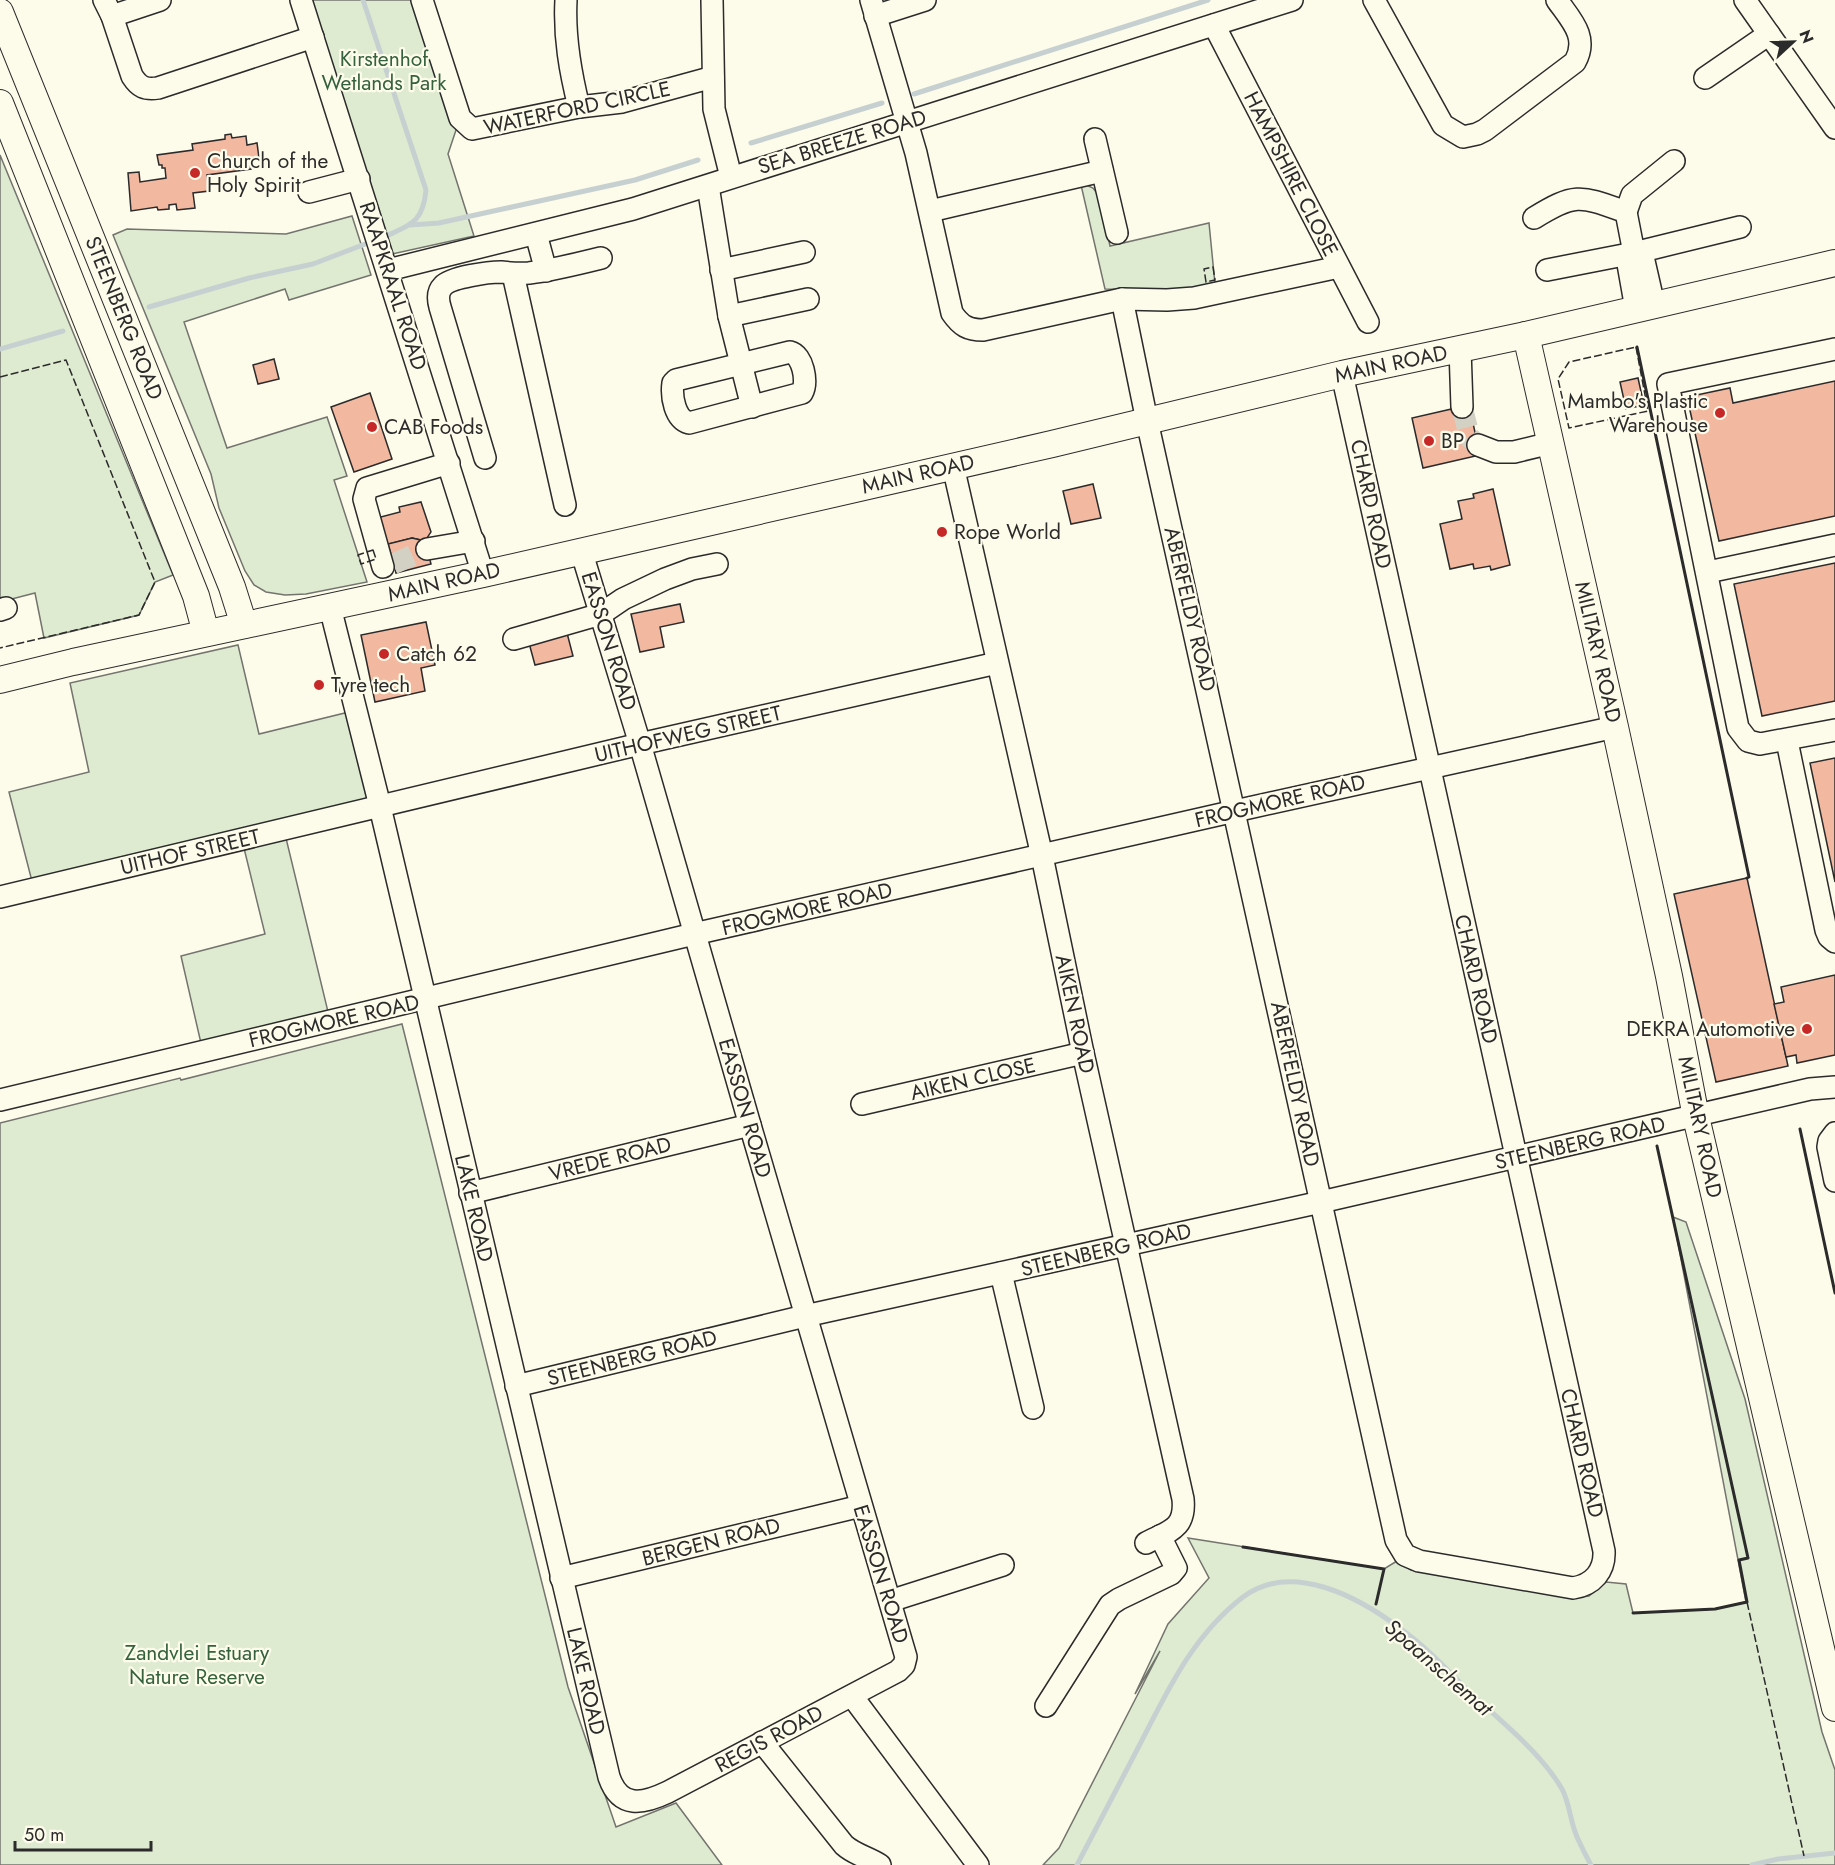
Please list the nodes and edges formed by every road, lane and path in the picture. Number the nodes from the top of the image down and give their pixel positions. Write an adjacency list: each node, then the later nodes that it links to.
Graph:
1 (160, 0): 11 (street)
2 (301, 0): 16 (street, RAAPKRAAL ROAD)
3 (422, 0): 20 (street, WATERFORD CIRCLE)
4 (566, 0): 20 (street)
5 (712, 0): 17 (street)
6 (925, 0): 12 (street)
7 (1292, 0): 14 (street, SEA BREEZE ROAD)
8 (1374, 0): 9 (street)
9 (1557, 0)
10 (1744, 0): 15 (street)
11 (108, 8): 16 (street)
12 (873, 8): 21 (street)
13 (0, 12): 75 (main road, STEENBERG ROAD)
14 (1214, 25): 21 (street, SEA BREEZE ROAD); 41 (street, HAMPSHIRE CLOSE)
15 (1769, 34): 18 (street); 22 (street)
16 (313, 37): 27 (street, RAAPKRAAL ROAD)
17 (713, 77): 20 (street, WATERFORD CIRCLE); 26 (street)
18 (1705, 78)
19 (0, 103): 76 (main road, STEENBERG ROAD)
20 (579, 107)
21 (906, 122): 26 (street, SEA BREEZE ROAD); 30 (street)
22 (1835, 128)
23 (1095, 139): 25 (street)
24 (1674, 161): 31 (street)
25 (1102, 171): 30 (street); 34 (street)
26 (730, 177): 28 (street, SEA BREEZE ROAD)
27 (359, 180): 29 (street); 39 (street, RAAPKRAAL ROAD)
28 (708, 186): 35 (street, SEA BREEZE ROAD); 42 (street)
29 (309, 192)
30 (930, 211): 47 (street)
31 (1626, 213): 32 (street); 37 (street)
32 (1534, 218)
33 (1740, 227): 37 (street)
34 (1117, 233)
35 (536, 234): 39 (street, SEA BREEZE ROAD); 44 (street)
36 (804, 252): 42 (street)
37 (1634, 253): 43 (street); 48 (street)
38 (602, 258): 44 (street)
39 (385, 263): 62 (street, RAAPKRAAL ROAD)
40 (1835, 263): 48 (main road, MAIN ROAD)
41 (1339, 267): 47 (street); 50 (street, HAMPSHIRE CLOSE)
42 (721, 270): 49 (street)
43 (1547, 270)
44 (546, 271): 45 (street)
45 (513, 274): 61 (street); 64 (street)
46 (808, 299): 49 (street)
47 (1122, 299): 58 (street, ABERFELDY ROAD)
48 (1645, 307): 51 (main road, MAIN ROAD)
49 (729, 316): 54 (street)
50 (1368, 322)
51 (1526, 335): 52 (main road, MAIN ROAD); 59 (main road, MILITARY ROAD)
52 (1460, 349): 55 (main road, MAIN ROAD); 57 (street)
53 (1835, 349): 70 (street)
54 (742, 364): 56 (street); 56 (street); 56 (street)
55 (1342, 374): 58 (main road, MAIN ROAD); 84 (street, CHARD ROAD)
56 (752, 406)
57 (1462, 407)
58 (1147, 421): 63 (main road, MAIN ROAD); 86 (street, ABERFELDY ROAD)
59 (1551, 443): 60 (street); 80 (main road, MILITARY ROAD)
60 (1478, 445)
61 (485, 458)
62 (449, 463): 65 (street, RAAPKRAAL ROAD); 72 (street)
63 (953, 466): 68 (main road, MAIN ROAD); 78 (street, AIKEN ROAD)
64 (565, 506)
65 (474, 542): 67 (street); 71 (street, RAAPKRAAL ROAD)
66 (1835, 545): 70 (street)
67 (427, 549)
68 (581, 550): 71 (main road, MAIN ROAD); 74 (street, EASSON ROAD)
69 (717, 564): 74 (street)
70 (1708, 572): 82 (street)
71 (483, 574): 72 (main road, MAIN ROAD)
72 (388, 594): 73 (main road, MAIN ROAD)
73 (330, 607): 75 (main road, MAIN ROAD); 85 (street, LAKE ROAD)
74 (601, 614): 77 (street); 83 (street, EASSON ROAD)
75 (244, 625): 76 (main road, MAIN ROAD)
76 (206, 633): 79 (main road, MAIN ROAD)
77 (513, 639)
78 (997, 663): 83 (street, UITHOFWEG STREET); 87 (street, AIKEN ROAD)
79 (0, 680)
80 (1615, 727): 84 (street, FROGMORE ROAD); 96 (main road, MILITARY ROAD)
81 (1835, 730): 82 (street)
82 (1787, 741): 90 (street)
83 (640, 744): 85 (street, UITHOFWEG STREET); 89 (street, EASSON ROAD)
84 (1429, 767): 86 (street, FROGMORE ROAD); 99 (street, CHARD ROAD)
85 (380, 807): 88 (street, UITHOF STREET); 91 (street, LAKE ROAD)
86 (1235, 811): 87 (street, FROGMORE ROAD); 102 (street, ABERFELDY ROAD)
87 (1042, 856): 89 (street, FROGMORE ROAD); 92 (street, AIKEN ROAD)
88 (0, 897)
89 (694, 934): 91 (street, FROGMORE ROAD); 97 (street, EASSON ROAD)
90 (1835, 942)
91 (425, 999): 94 (street, FROGMORE ROAD); 101 (street, LAKE ROAD)
92 (1083, 1053): 95 (street, AIKEN CLOSE); 103 (street, AIKEN ROAD)
93 (1835, 1087): 96 (street, STEENBERG ROAD)
94 (0, 1100)
95 (862, 1104)
96 (1696, 1117): 99 (street, STEENBERG ROAD); 116 (main road, MILITARY ROAD)
97 (750, 1125): 101 (street, VREDE ROAD); 105 (street, EASSON ROAD)
98 (1835, 1133): 100 (street)
99 (1516, 1158): 102 (street, STEENBERG ROAD); 111 (street, CHARD ROAD)
100 (1835, 1181)
101 (470, 1193): 106 (street, LAKE ROAD)
102 (1321, 1202): 103 (street, STEENBERG ROAD); 111 (street, ABERFELDY ROAD)
103 (1127, 1244): 104 (street, STEENBERG ROAD); 115 (street, AIKEN ROAD)
104 (1001, 1273): 105 (street, STEENBERG ROAD); 107 (street)
105 (805, 1316): 106 (street, STEENBERG ROAD); 108 (street, EASSON ROAD)
106 (516, 1386): 110 (street, LAKE ROAD)
107 (1033, 1408)
108 (861, 1506): 110 (street, BERGEN ROAD); 112 (street, EASSON ROAD)
109 (1003, 1565): 112 (street)
110 (561, 1578): 118 (street, LAKE ROAD)
111 (1593, 1580)
112 (890, 1601): 113 (street, EASSON ROAD)
113 (904, 1665): 114 (street, REGIS ROAD)
114 (852, 1696): 117 (street, REGIS ROAD); 120 (street)
115 (1046, 1706)
116 (1835, 1707)
117 (762, 1742): 118 (street, REGIS ROAD); 119 (street)
118 (630, 1801)
119 (880, 1865)
120 (978, 1865)

